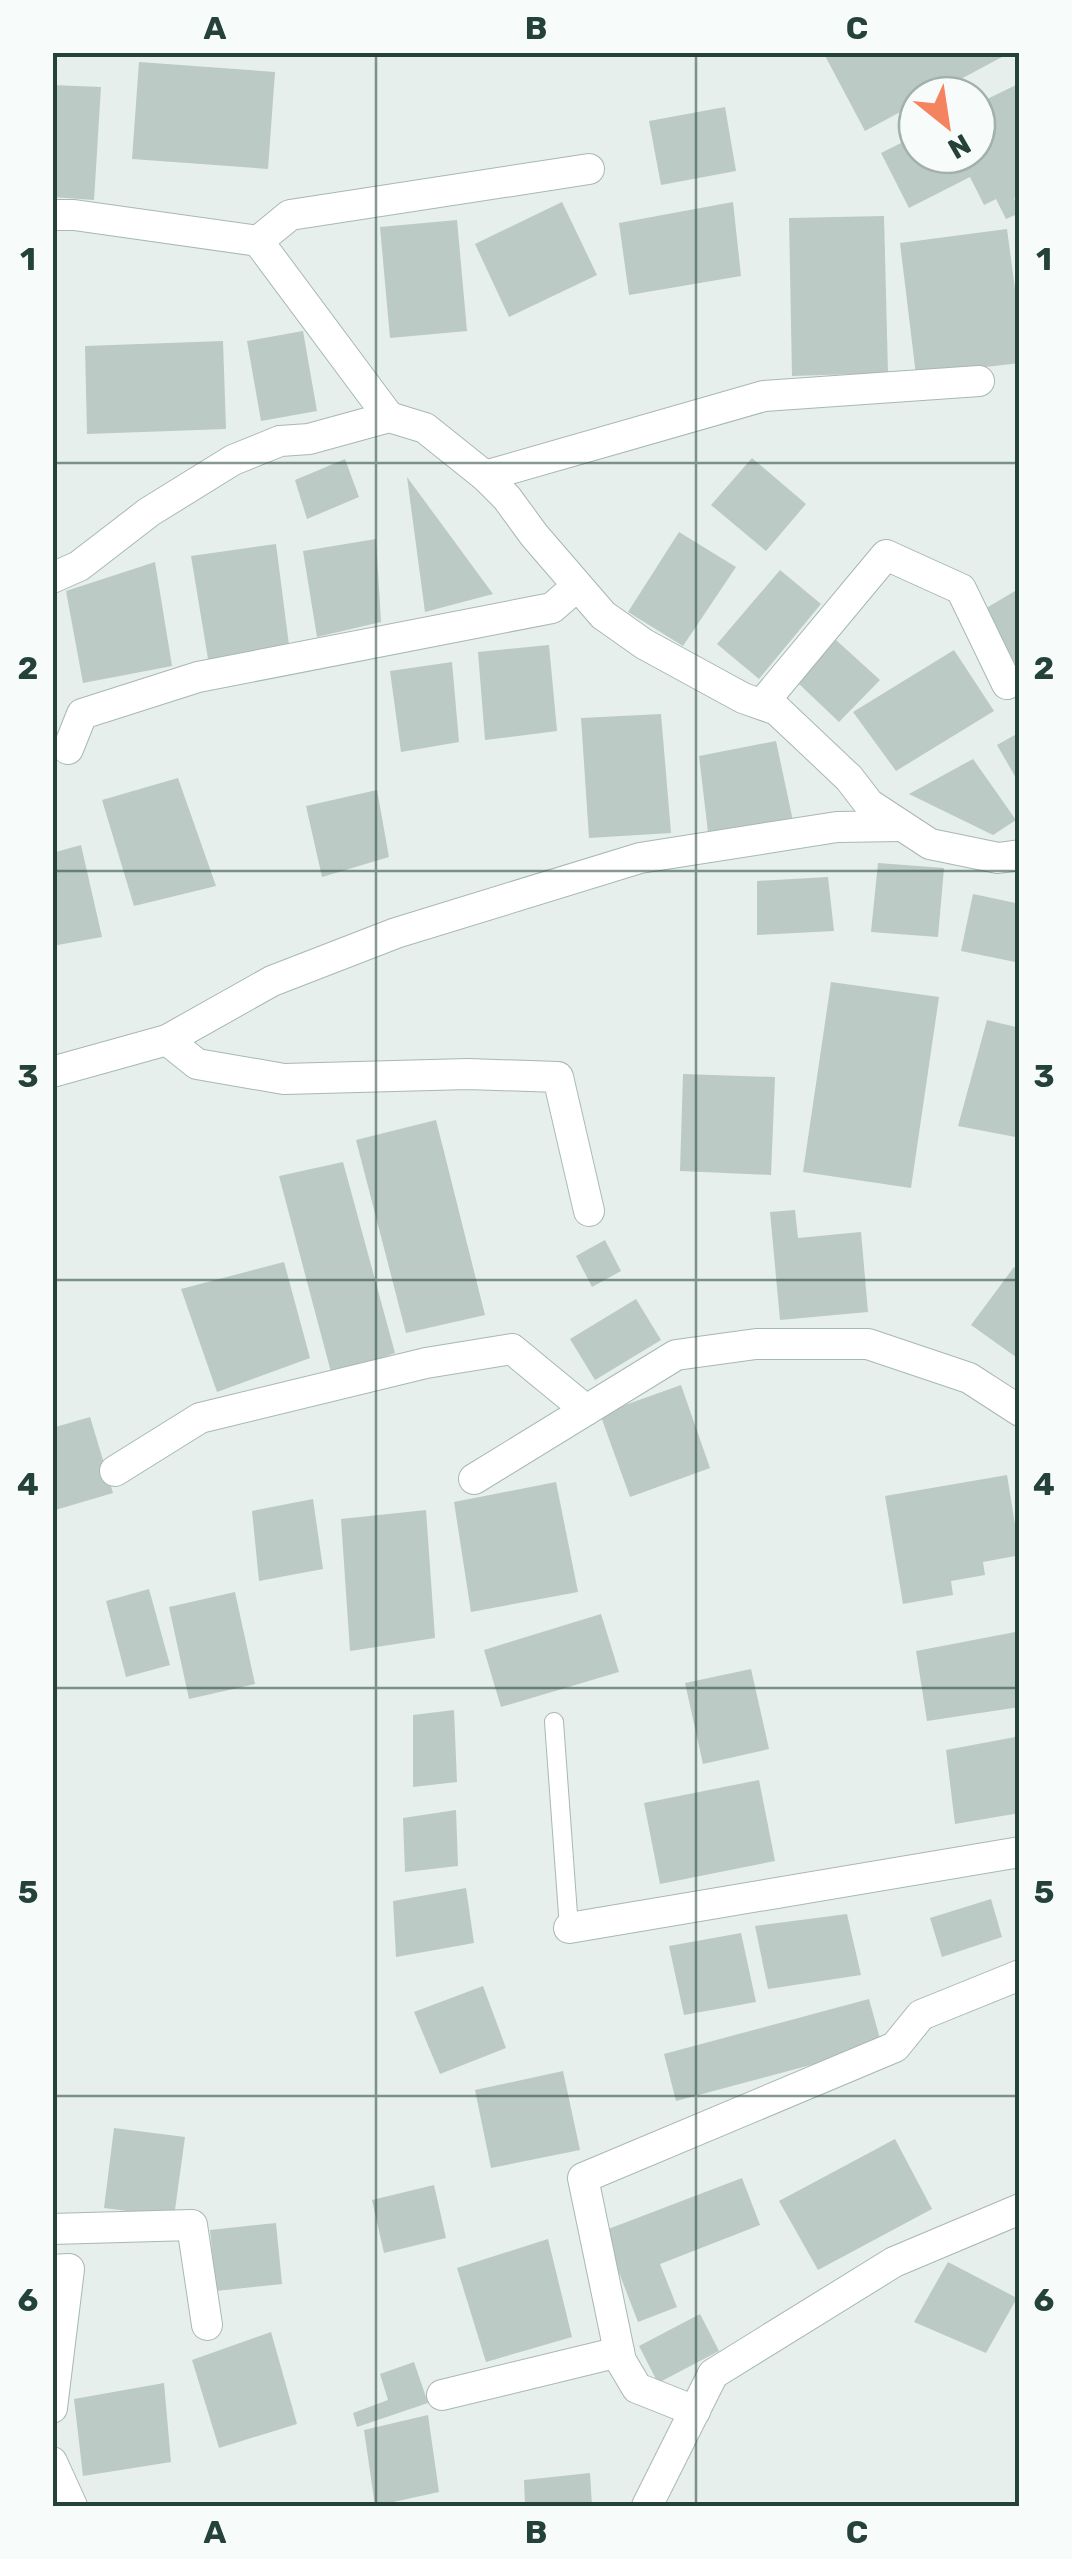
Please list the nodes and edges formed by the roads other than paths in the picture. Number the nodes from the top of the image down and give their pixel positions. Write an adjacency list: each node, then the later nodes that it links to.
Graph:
1 (589, 169): 3 (street)
2 (52, 215): 3 (street)
3 (258, 241): 5 (street)
4 (979, 381): 6 (street)
5 (389, 418): 6 (street); 7 (street)
6 (484, 476): 8 (street)
7 (52, 578)
8 (576, 586): 10 (street); 11 (street)
9 (1007, 684): 10 (street)
10 (762, 704): 12 (street)
11 (68, 749)
12 (902, 826): 13 (street); 14 (street)
13 (1020, 855)
14 (167, 1040): 15 (street); 16 (street)
15 (52, 1072)
16 (589, 1210)
17 (586, 1410): 18 (street); 19 (street); 20 (street)
18 (1020, 1411)
19 (115, 1471)
20 (474, 1479)
21 (554, 1722): 23 (lane)
22 (1020, 1852): 23 (street)
23 (569, 1928)
24 (1020, 1975): 29 (street)
25 (1020, 2209): 32 (street)
26 (52, 2229): 28 (street)
27 (52, 2270): 31 (street)
28 (206, 2325)
29 (619, 2352): 30 (street); 32 (street)
30 (442, 2395)
31 (52, 2408)
32 (694, 2411): 35 (street)
33 (52, 2462): 34 (street)
34 (72, 2506)
35 (647, 2506)

